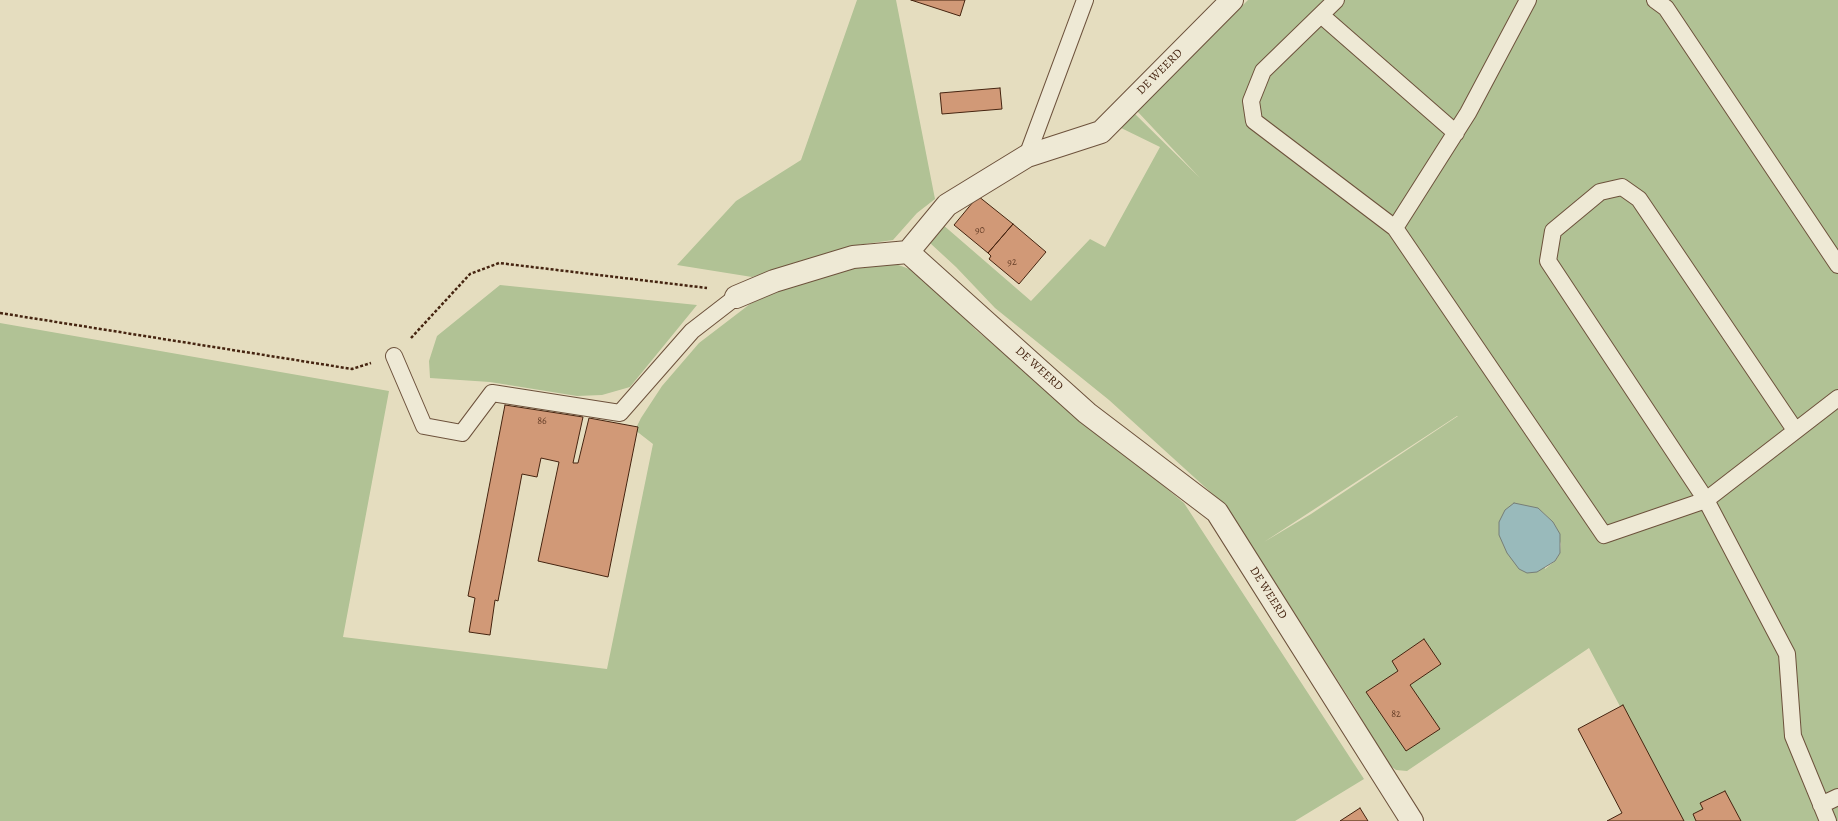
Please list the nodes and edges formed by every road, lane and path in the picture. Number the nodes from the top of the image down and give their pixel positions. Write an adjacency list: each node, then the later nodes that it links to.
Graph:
1 (1085, 0): 8 (lane)
2 (1232, 0): 8 (street, DE WEERD)
3 (1336, 0): 6 (lane)
4 (1528, 0): 7 (lane)
5 (1655, 0): 11 (lane)
6 (1321, 15): 7 (lane); 9 (lane)
7 (1456, 133): 9 (lane)
8 (1028, 156): 10 (street, DE WEERD)
9 (1395, 228): 17 (lane)
10 (908, 252): 12 (street); 20 (street, DE WEERD)
11 (1838, 265)
12 (736, 297): 14 (path); 14 (lane)
13 (0, 312): 14 (path)
14 (394, 356)
15 (1838, 398): 16 (lane)
16 (1795, 430): 17 (lane); 17 (lane)
17 (1706, 500): 19 (lane)
18 (1838, 797): 19 (lane)
19 (1821, 805): 21 (lane)
20 (1412, 821)
21 (1828, 821)

